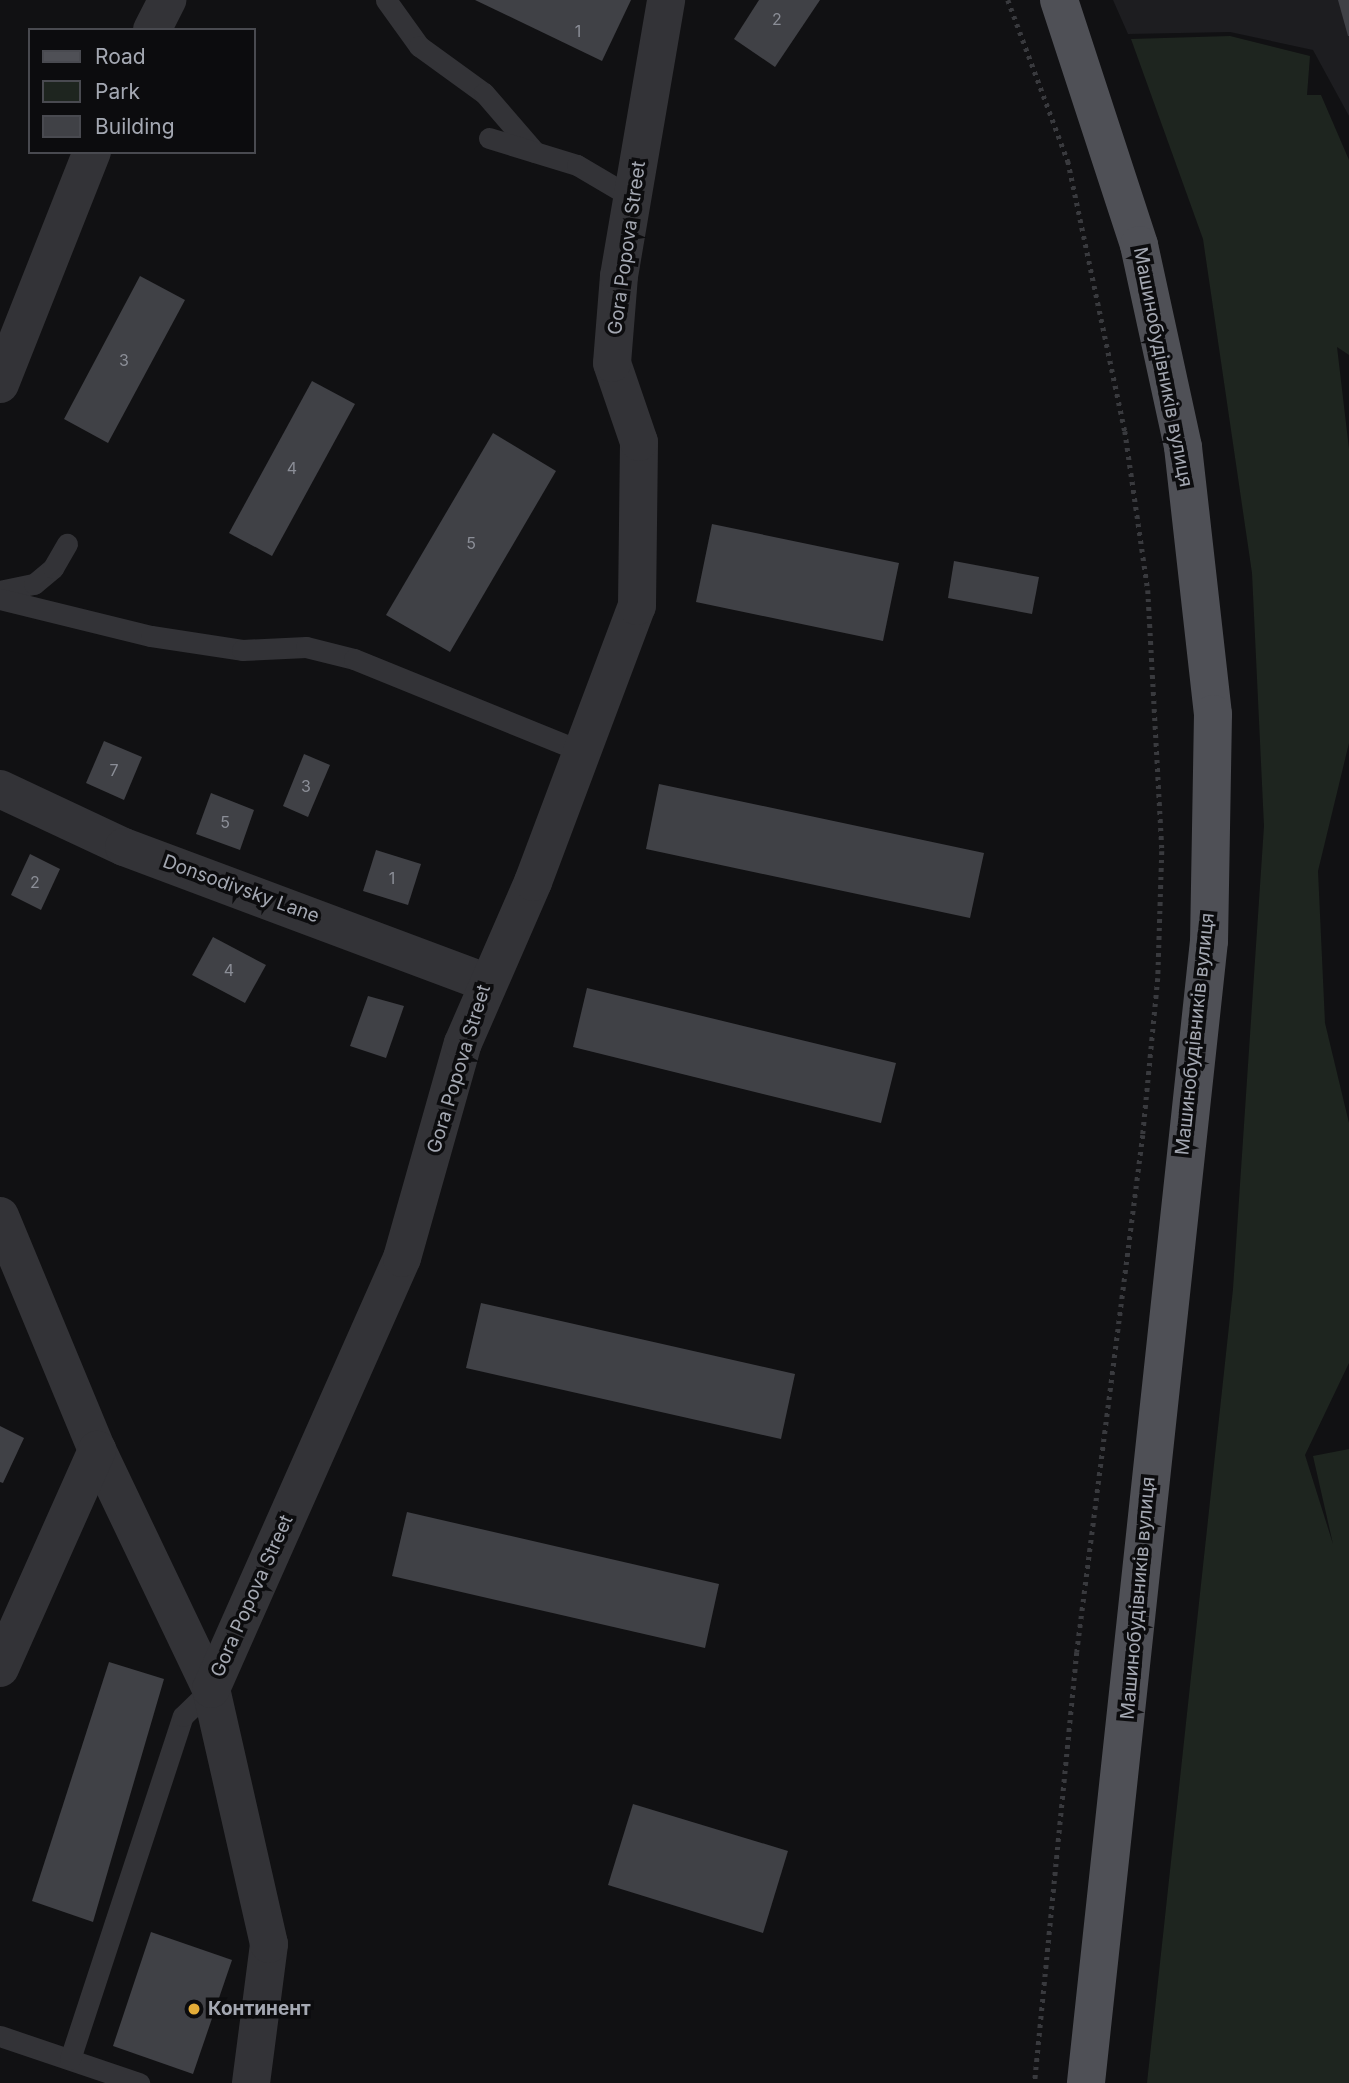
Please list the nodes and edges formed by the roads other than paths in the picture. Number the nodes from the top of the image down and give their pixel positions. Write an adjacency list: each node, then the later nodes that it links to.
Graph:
1 (167, 0): 5 (street)
2 (386, 0): 7 (lane)
3 (666, 0): 9 (street, Gora Popova Street)
4 (1059, 0): 25 (main road, Машинобудівників вулиця)
5 (153, 28)
6 (489, 138): 7 (lane)
7 (535, 152): 9 (lane)
8 (91, 154): 10 (street)
9 (633, 198): 14 (street, Gora Popova Street)
10 (0, 384)
11 (67, 544): 12 (lane)
12 (0, 591)
13 (0, 599): 14 (lane)
14 (578, 750): 16 (street, Gora Popova Street)
15 (0, 789): 16 (street, Donsodivsky Lane)
16 (485, 982): 20 (street, Gora Popova Street)
17 (0, 1216): 18 (street)
18 (97, 1450): 19 (street); 20 (street)
19 (0, 1668)
20 (211, 1689): 22 (lane); 24 (street, Gora Popova Street)
21 (0, 2036): 22 (lane)
22 (70, 2059): 23 (lane)
23 (139, 2083)
24 (251, 2083)
25 (1086, 2083)

